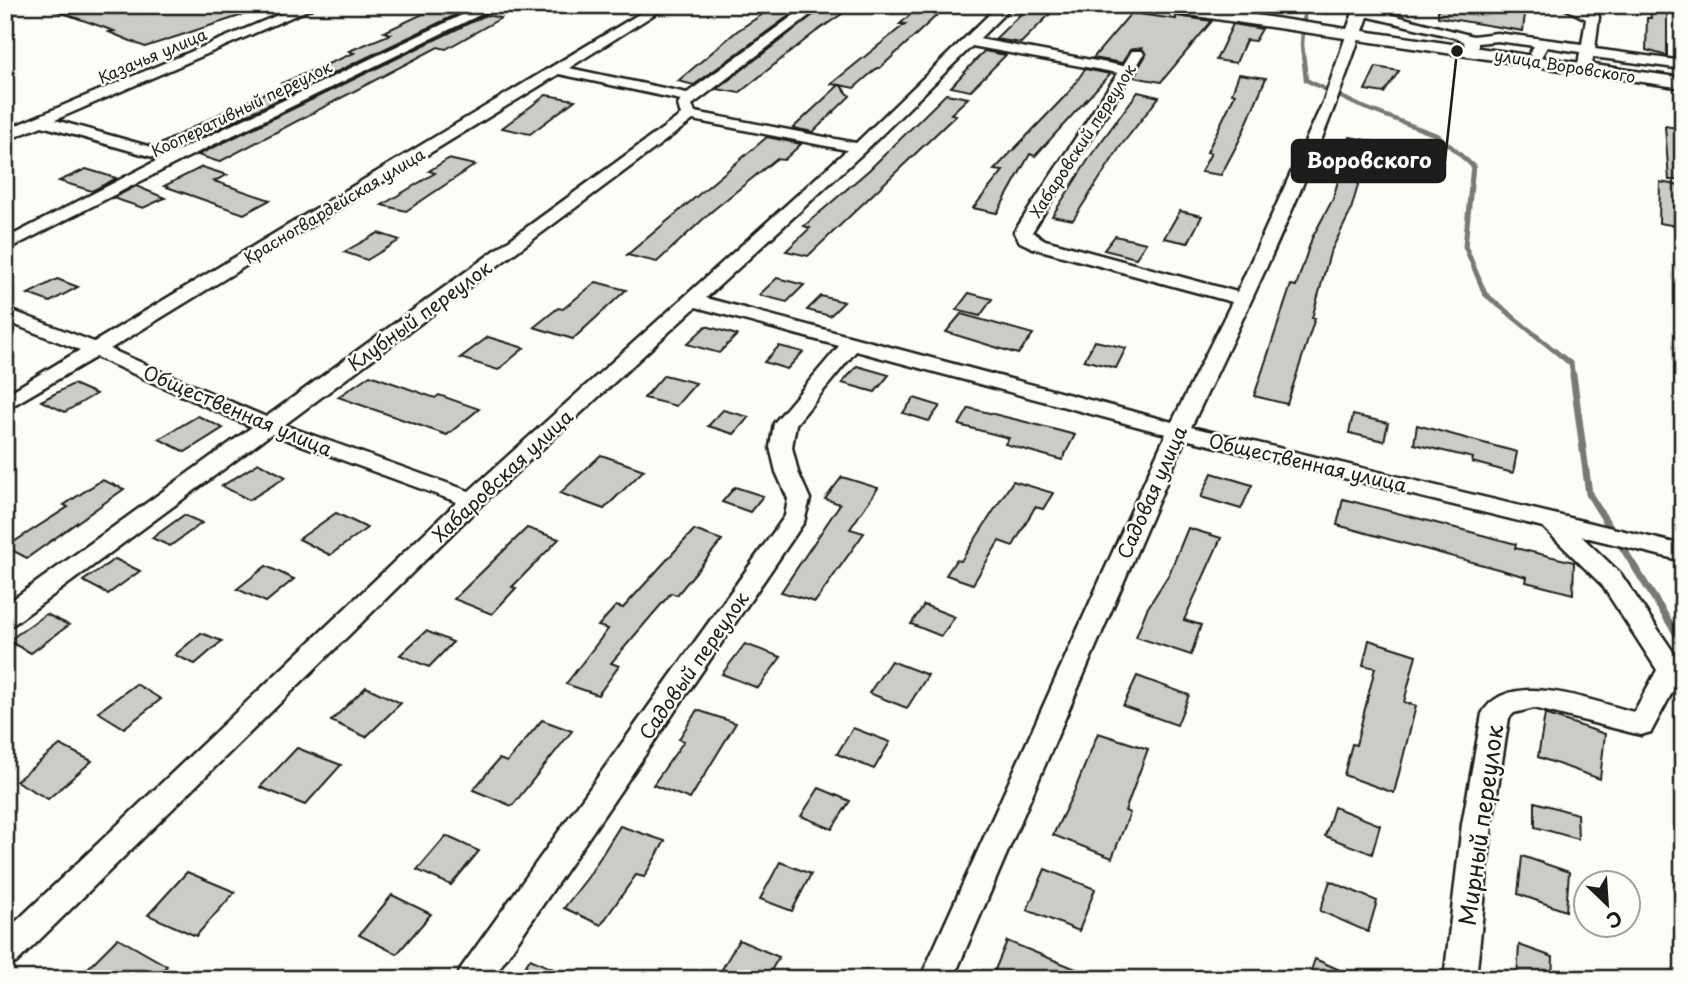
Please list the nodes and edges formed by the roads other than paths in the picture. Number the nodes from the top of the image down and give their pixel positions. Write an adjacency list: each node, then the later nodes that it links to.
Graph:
1 (313, 5): 21 (street, Казачья улица)
2 (494, 5): 24 (street, Кооперативный переулок)
3 (663, 5): 17 (street, Красногвардейская улица)
4 (817, 5): 20 (street, Клубный переулок)
5 (1007, 5): 10 (street, Хабаровская улица)
6 (1156, 5): 9 (main road, улица Воровского)
7 (1564, 5): 14 (street)
8 (1363, 8): 9 (main road, Садовая улица); 12 (street)
9 (1354, 33): 12 (main road, улица Воровского); 26 (street, Садовая улица)
10 (971, 42): 18 (street); 23 (street, Хабаровская улица)
11 (1545, 43): 12 (street); 14 (street); 15 (street)
12 (1471, 45): 15 (main road, улица Воровского)
13 (1138, 54): 18 (street, Хабаровский переулок)
14 (1587, 56): 15 (main road, улица Воровского); 16 (street); 19 (main road, улица Воровского)
15 (1534, 60)
16 (1683, 65)
17 (556, 69): 20 (lane); 30 (street, Красногвардейская улица)
18 (1129, 71): 26 (street, Хабаровский переулок)
19 (1683, 83)
20 (689, 106): 23 (lane); 32 (street, Клубный переулок)
21 (42, 121): 22 (street, Казачья улица); 24 (street)
22 (5, 136)
23 (859, 148): 27 (street, Хабаровская улица)
24 (174, 159): 25 (street, Кооперативный переулок)
25 (5, 246)
26 (1243, 299): 33 (street, Садовая улица)
27 (692, 300): 29 (street, Общественная улица); 34 (street, Хабаровская улица)
28 (5, 314): 30 (street, Общественная улица)
29 (851, 344): 33 (street, Общественная улица); 39 (street, Садовый переулок)
30 (97, 349): 31 (street, Красногвардейская улица); 32 (street, Общественная улица)
31 (5, 404)
32 (268, 426): 34 (street, Общественная улица); 37 (street, Клубный переулок)
33 (1178, 431): 35 (street, Общественная улица); 40 (street, Садовая улица)
34 (473, 500): 38 (street, Хабаровская улица)
35 (1551, 520): 36 (street, Общественная улица); 41 (street, Мирный переулок)
36 (1683, 553)
37 (5, 618)
38 (5, 953)
39 (473, 979)
40 (936, 979)
41 (1460, 979)

